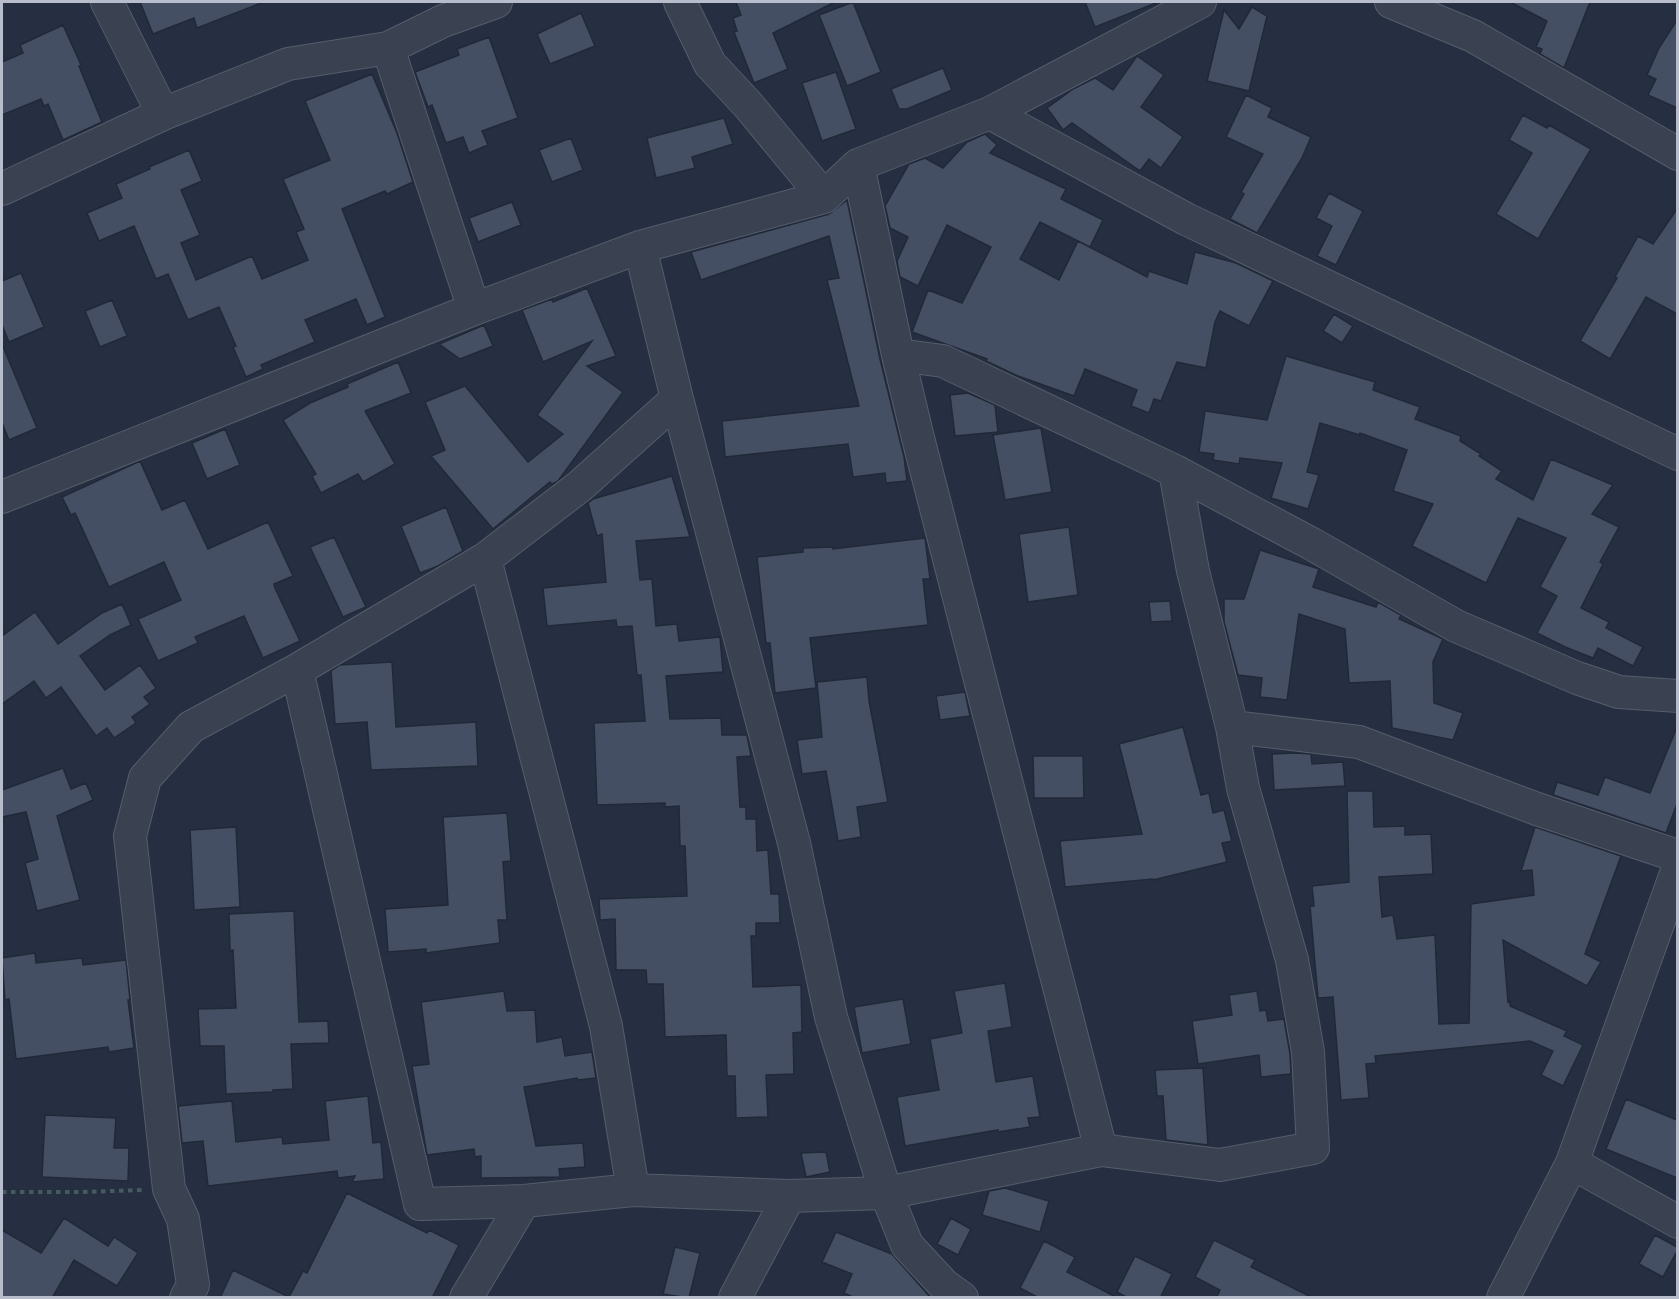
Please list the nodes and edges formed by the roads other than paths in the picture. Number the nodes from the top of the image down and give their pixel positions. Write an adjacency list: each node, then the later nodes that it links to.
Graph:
1 (107, 2): 8 (street)
2 (496, 2): 6 (street)
3 (680, 2): 12 (street)
4 (1200, 2): 7 (street)
5 (1391, 2): 9 (street)
6 (388, 48): 8 (street); 14 (street)
7 (990, 113): 10 (street); 17 (street)
8 (164, 114): 11 (street)
9 (1677, 154)
10 (858, 165): 12 (street); 15 (street)
11 (2, 189)
12 (824, 197): 13 (street)
13 (640, 247): 14 (street); 16 (street)
14 (474, 309): 19 (street)
15 (898, 355): 18 (street); 27 (street)
16 (677, 399): 20 (street); 30 (street)
17 (1677, 454)
18 (1175, 471): 22 (street); 23 (street)
19 (2, 497)
20 (485, 559): 21 (street); 29 (street)
21 (297, 670): 32 (street); 34 (street)
22 (1677, 696)
23 (1232, 728): 24 (street); 27 (street)
24 (1677, 856)
25 (1677, 868): 26 (street)
26 (1671, 907): 28 (street)
27 (1101, 1149): 30 (street)
28 (1572, 1163): 33 (street); 38 (street)
29 (633, 1190): 31 (street); 32 (street)
30 (886, 1193): 31 (street); 37 (street)
31 (789, 1196): 36 (street)
32 (524, 1201): 35 (street)
33 (1677, 1222)
34 (186, 1298)
35 (466, 1298)
36 (735, 1298)
37 (962, 1298)
38 (1503, 1298)

